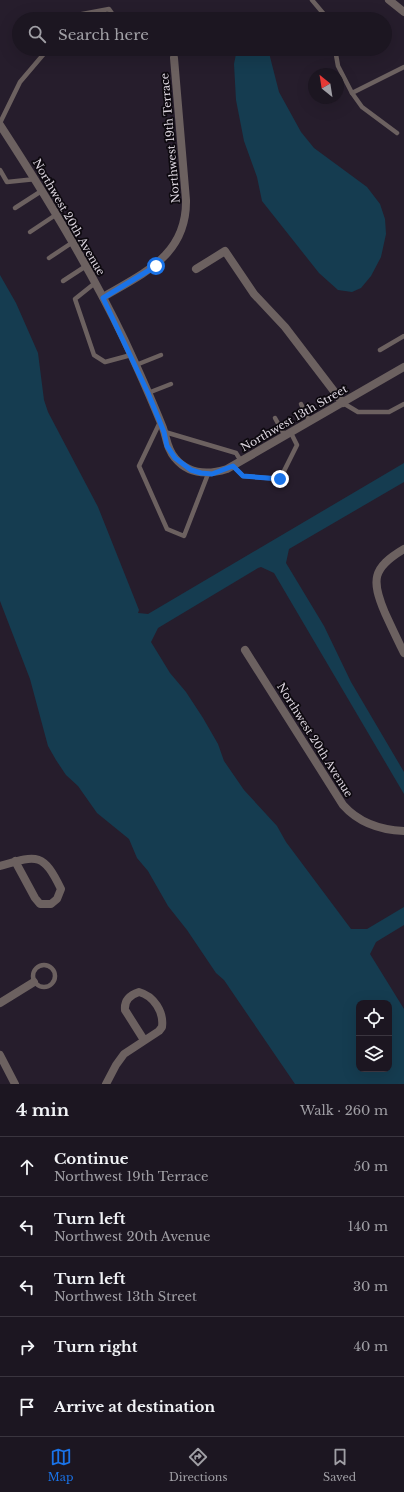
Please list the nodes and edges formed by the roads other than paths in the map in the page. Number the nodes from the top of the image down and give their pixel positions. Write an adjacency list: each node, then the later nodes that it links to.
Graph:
1 (312, 0): 5 (lane)
2 (390, 0): 6 (street)
3 (93, 12): 4 (lane)
4 (111, 12)
5 (322, 12)
6 (404, 12)
7 (42, 56): 12 (lane)
8 (336, 56): 11 (lane)
9 (174, 58): 26 (street, Northwest 19th Terrace)
10 (404, 67): 11 (lane)
11 (352, 93): 13 (lane)
12 (0, 124): 15 (street, Northwest 20th Avenue)
13 (397, 133)
14 (0, 170): 15 (lane)
15 (36, 179): 16 (street, Northwest 20th Avenue)
16 (43, 190): 17 (lane); 18 (street, Northwest 20th Avenue)
17 (15, 208)
18 (57, 214): 19 (lane); 20 (street, Northwest 20th Avenue)
19 (30, 232)
20 (73, 242): 21 (lane); 22 (street, Northwest 20th Avenue)
21 (49, 258)
22 (86, 266): 24 (lane); 25 (street, Northwest 20th Avenue)
23 (196, 269): 35 (street)
24 (63, 281)
25 (96, 283): 26 (street, Northwest 20th Avenue); 29 (lane)
26 (103, 298): 29 (street, Northwest 20th Avenue)
27 (404, 336): 28 (lane)
28 (380, 350)
29 (131, 355): 31 (street, Northwest 20th Avenue)
30 (162, 355): 31 (lane)
31 (136, 365): 34 (street, Northwest 20th Avenue)
32 (404, 367): 35 (street, Northwest 13th Street)
33 (171, 384): 34 (lane)
34 (148, 393): 39 (street, Northwest 20th Avenue)
35 (343, 403): 37 (lane); 40 (street, Northwest 13th Street)
36 (301, 404): 40 (lane)
37 (404, 404)
38 (275, 418): 42 (lane)
39 (160, 422): 41 (street, Northwest 20th Avenue); 46 (lane)
40 (310, 422): 42 (street, Northwest 13th Street)
41 (164, 432): 43 (lane); 45 (street, Northwest 20th Avenue)
42 (288, 435): 43 (street, Northwest 13th Street); 44 (lane)
43 (241, 461): 44 (street, Northwest 13th Street)
44 (233, 466): 46 (street, Northwest 13th Street)
45 (191, 470): 46 (street, Northwest 13th Street)
46 (208, 474)
47 (404, 549): 49 (street)
48 (245, 650): 50 (street, Northwest 20th Avenue)
49 (404, 652)
50 (404, 831)
51 (15, 862): 51 (street); 52 (street)
52 (0, 866)
53 (34, 982): 53 (lane); 54 (street)
54 (0, 1003)
55 (144, 1040): 55 (street); 58 (street)
56 (0, 1056): 57 (street)
57 (15, 1084)
58 (106, 1084)

